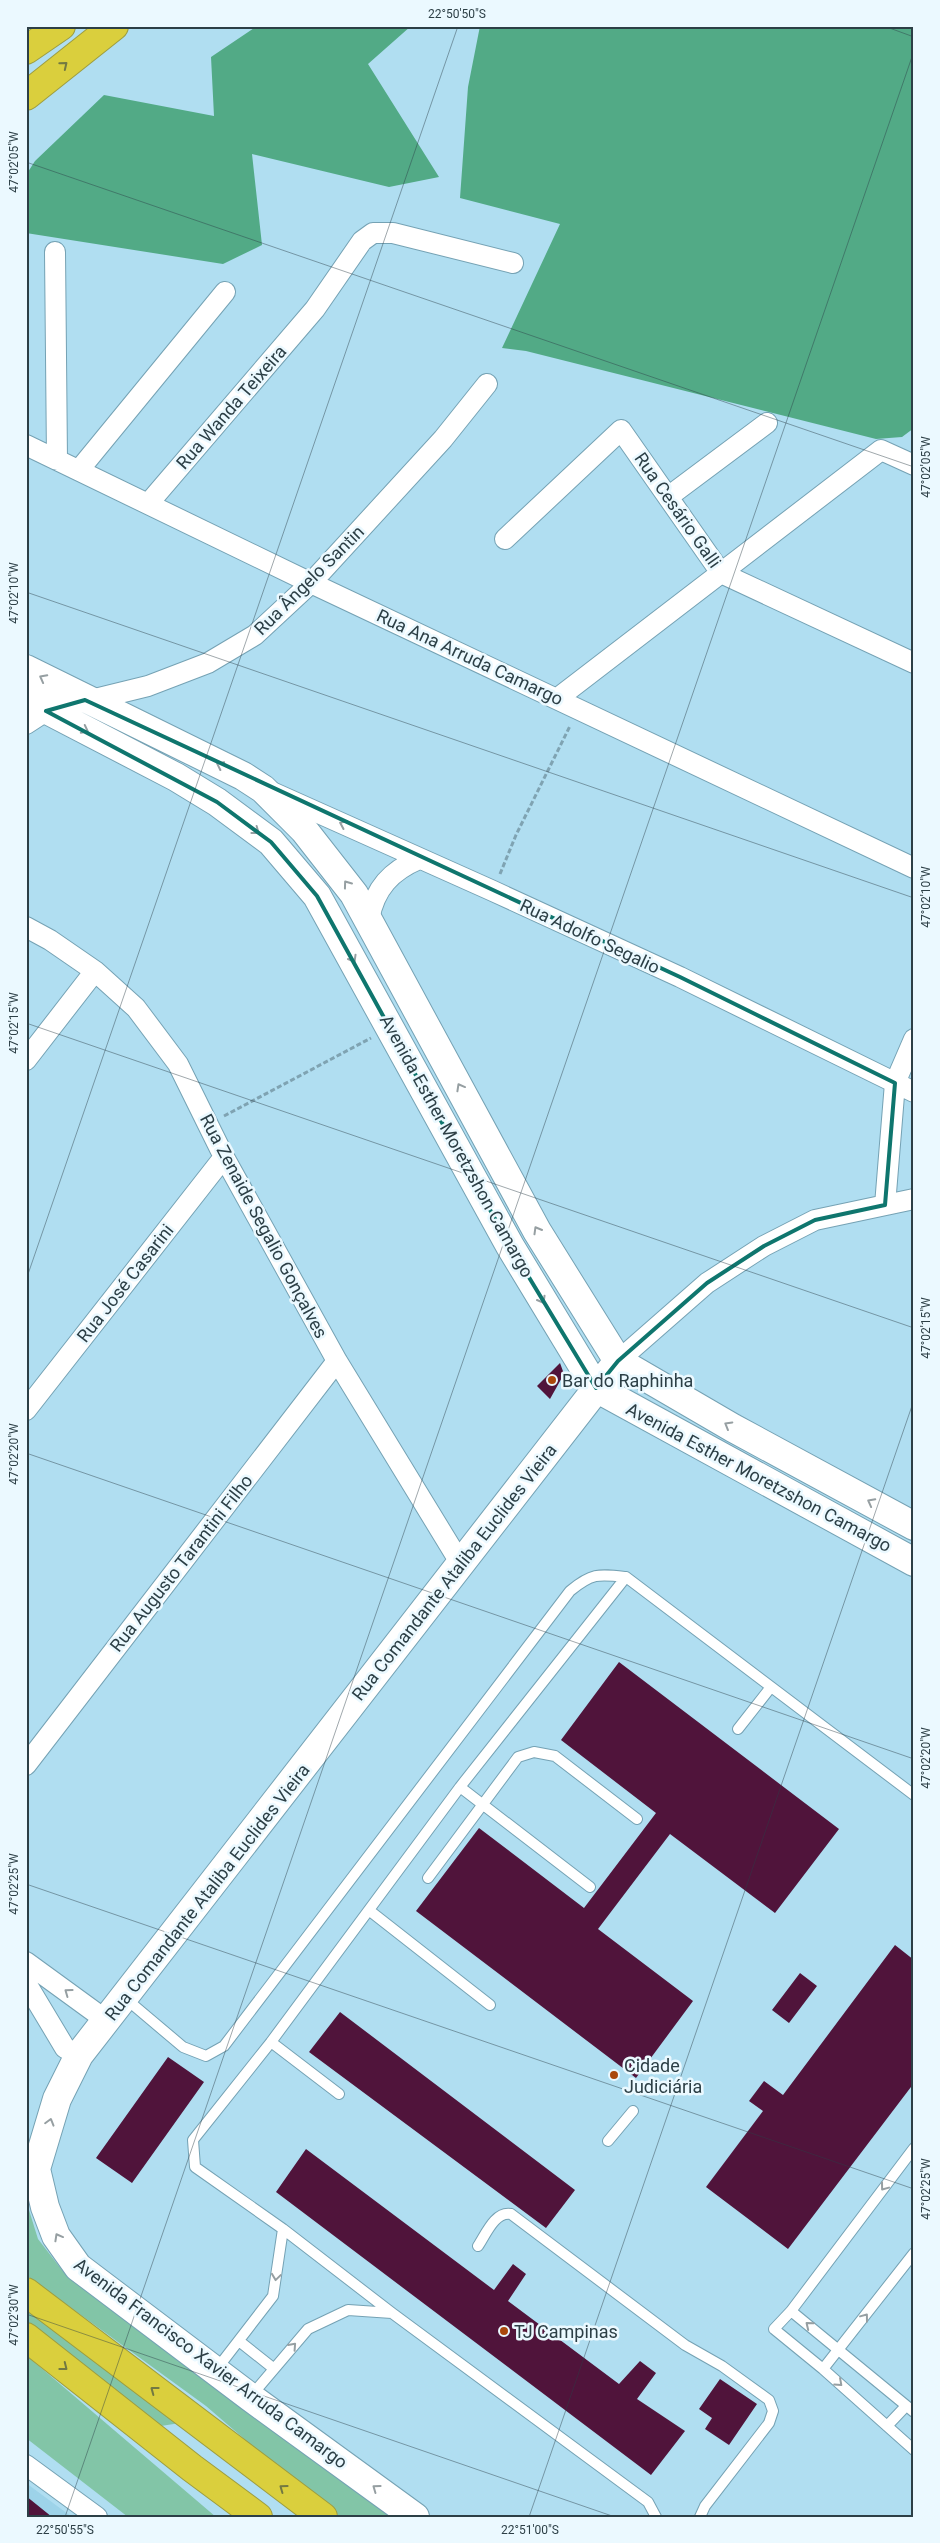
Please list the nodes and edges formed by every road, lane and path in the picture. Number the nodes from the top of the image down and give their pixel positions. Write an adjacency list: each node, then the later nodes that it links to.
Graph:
1 (56, 26): 4 (highway)
2 (61, 26): 5 (highway)
3 (114, 26): 6 (highway, one-way to 3)
4 (26, 37)
5 (26, 50)
6 (26, 96)
7 (55, 252): 13 (street)
8 (513, 263): 17 (street, Rua Wanda Teixeira)
9 (225, 292): 15 (street)
10 (487, 384): 20 (street, Rua Ângelo Santin)
11 (767, 423): 16 (street)
12 (26, 444): 13 (street, Rua Ana Arruda Camargo)
13 (57, 460): 15 (street, Rua Ana Arruda Camargo)
14 (914, 465): 19 (street)
15 (79, 470): 17 (street, Rua Ana Arruda Camargo)
16 (668, 497): 18 (street, Rua Cesário Galli); 19 (street, Rua Cesário Galli)
17 (148, 504): 20 (street, Rua Ana Arruda Camargo)
18 (505, 539)
19 (721, 572): 21 (street, Rua Cesário Galli); 23 (street)
20 (311, 583): 23 (street, Rua Ana Arruda Camargo); 24 (street, Rua Ângelo Santin)
21 (914, 663)
22 (26, 669): 24 (street, Avenida Esther Moretzshon Camargo, one-way to 22)
23 (558, 698): 25 (street, Rua Ana Arruda Camargo)
24 (85, 700): 26 (street, Rua Ângelo Santin); 27 (street, Avenida Esther Moretzshon Camargo, one-way to 24)
25 (579, 708): 29 (street, Rua Ana Arruda Camargo); 30 (path)
26 (33, 711): 34 (street, Avenida Esther Moretzshon Camargo, one-way to 34)
27 (263, 788): 28 (street, Rua Adolfo Segalio, one-way to 27); 31 (street, Avenida Esther Moretzshon Camargo, one-way to 27)
28 (419, 858): 30 (street, Rua Adolfo Segalio); 31 (street)
29 (914, 868)
30 (494, 891): 37 (street, Rua Adolfo Segalio)
31 (369, 919): 44 (street, Avenida Esther Moretzshon Camargo, one-way to 31)
32 (26, 927): 33 (street, Rua Zenaide Segalio Gonçalves)
33 (95, 971): 36 (street); 40 (street, Rua Zenaide Segalio Gonçalves)
34 (391, 1027): 39 (path); 45 (street, Avenida Esther Moretzshon Camargo, one-way to 45)
35 (914, 1039): 37 (street)
36 (26, 1060)
37 (895, 1083): 38 (street, Rua Adolfo Segalio); 42 (street)
38 (914, 1092)
39 (218, 1119)
40 (224, 1157): 43 (street, Rua Zenaide Segalio Gonçalves); 46 (street, Rua José Casarini)
41 (914, 1199): 42 (street, Rua Comandante Ataliba Euclides Vieira)
42 (885, 1205): 44 (street, Rua Comandante Ataliba Euclides Vieira)
43 (337, 1361): 49 (street, Rua Zenaide Segalio Gonçalves); 53 (street, Rua Augusto Tarantini Filho)
44 (618, 1361): 45 (street, Rua Comandante Ataliba Euclides Vieira); 47 (street, Avenida Esther Moretzshon Camargo, one-way to 44)
45 (596, 1388): 48 (street, Avenida Esther Moretzshon Camargo); 49 (street, Rua Comandante Ataliba Euclides Vieira)
46 (26, 1410)
47 (914, 1526)
48 (914, 1562)
49 (461, 1564): 63 (street, Rua Comandante Ataliba Euclides Vieira)
50 (626, 1577): 51 (lane); 54 (lane); 63 (lane)
51 (771, 1687): 52 (lane); 55 (lane)
52 (738, 1729)
53 (26, 1765)
54 (460, 1787): 56 (lane); 60 (lane)
55 (914, 1795)
56 (484, 1805): 57 (lane); 58 (lane); 59 (lane)
57 (638, 1819)
58 (428, 1878)
59 (590, 1887)
60 (370, 1911): 64 (lane); 66 (lane)
61 (26, 1962): 65 (street, one-way to 61)
62 (26, 1983): 67 (street)
63 (125, 1998): 65 (street, Rua Comandante Ataliba Euclides Vieira)
64 (490, 2005)
65 (107, 2021): 67 (street, Rua Comandante Ataliba Euclides Vieira)
66 (271, 2042): 68 (lane); 73 (lane)
67 (79, 2055): 72 (street, Rua Comandante Ataliba Euclides Vieira, one-way to 67)
68 (339, 2094)
69 (633, 2111): 70 (lane)
70 (608, 2141)
71 (912, 2152): 77 (lane, one-way to 77)
72 (31, 2174): 84 (street, Avenida Francisco Xavier Arruda Camargo, one-way to 72)
73 (283, 2229): 78 (lane); 80 (lane, one-way to 80)
74 (478, 2246): 97 (lane)
75 (914, 2253): 81 (lane, one-way to 75)
76 (26, 2292): 94 (highway, one-way to 76)
77 (791, 2311): 81 (lane, one-way to 77); 83 (lane)
78 (392, 2313): 82 (lane, one-way to 78); 96 (lane)
79 (26, 2337): 90 (highway, one-way to 90)
80 (240, 2341): 82 (lane); 84 (lane)
81 (840, 2350): 83 (lane); 86 (lane)
82 (273, 2368): 85 (lane)
83 (823, 2369): 87 (lane, one-way to 87)
84 (216, 2370): 85 (street, Avenida Francisco Xavier Arruda Camargo)
85 (250, 2397): 95 (street, Avenida Francisco Xavier Arruda Camargo, one-way to 85)
86 (910, 2409): 87 (lane)
87 (887, 2426): 88 (lane)
88 (914, 2450)
89 (26, 2465): 91 (street)
90 (192, 2468): 92 (highway); 93 (highway)
91 (97, 2517)
92 (237, 2517)
93 (258, 2517)
94 (323, 2517)
95 (415, 2517)
96 (656, 2517)
97 (700, 2517)

